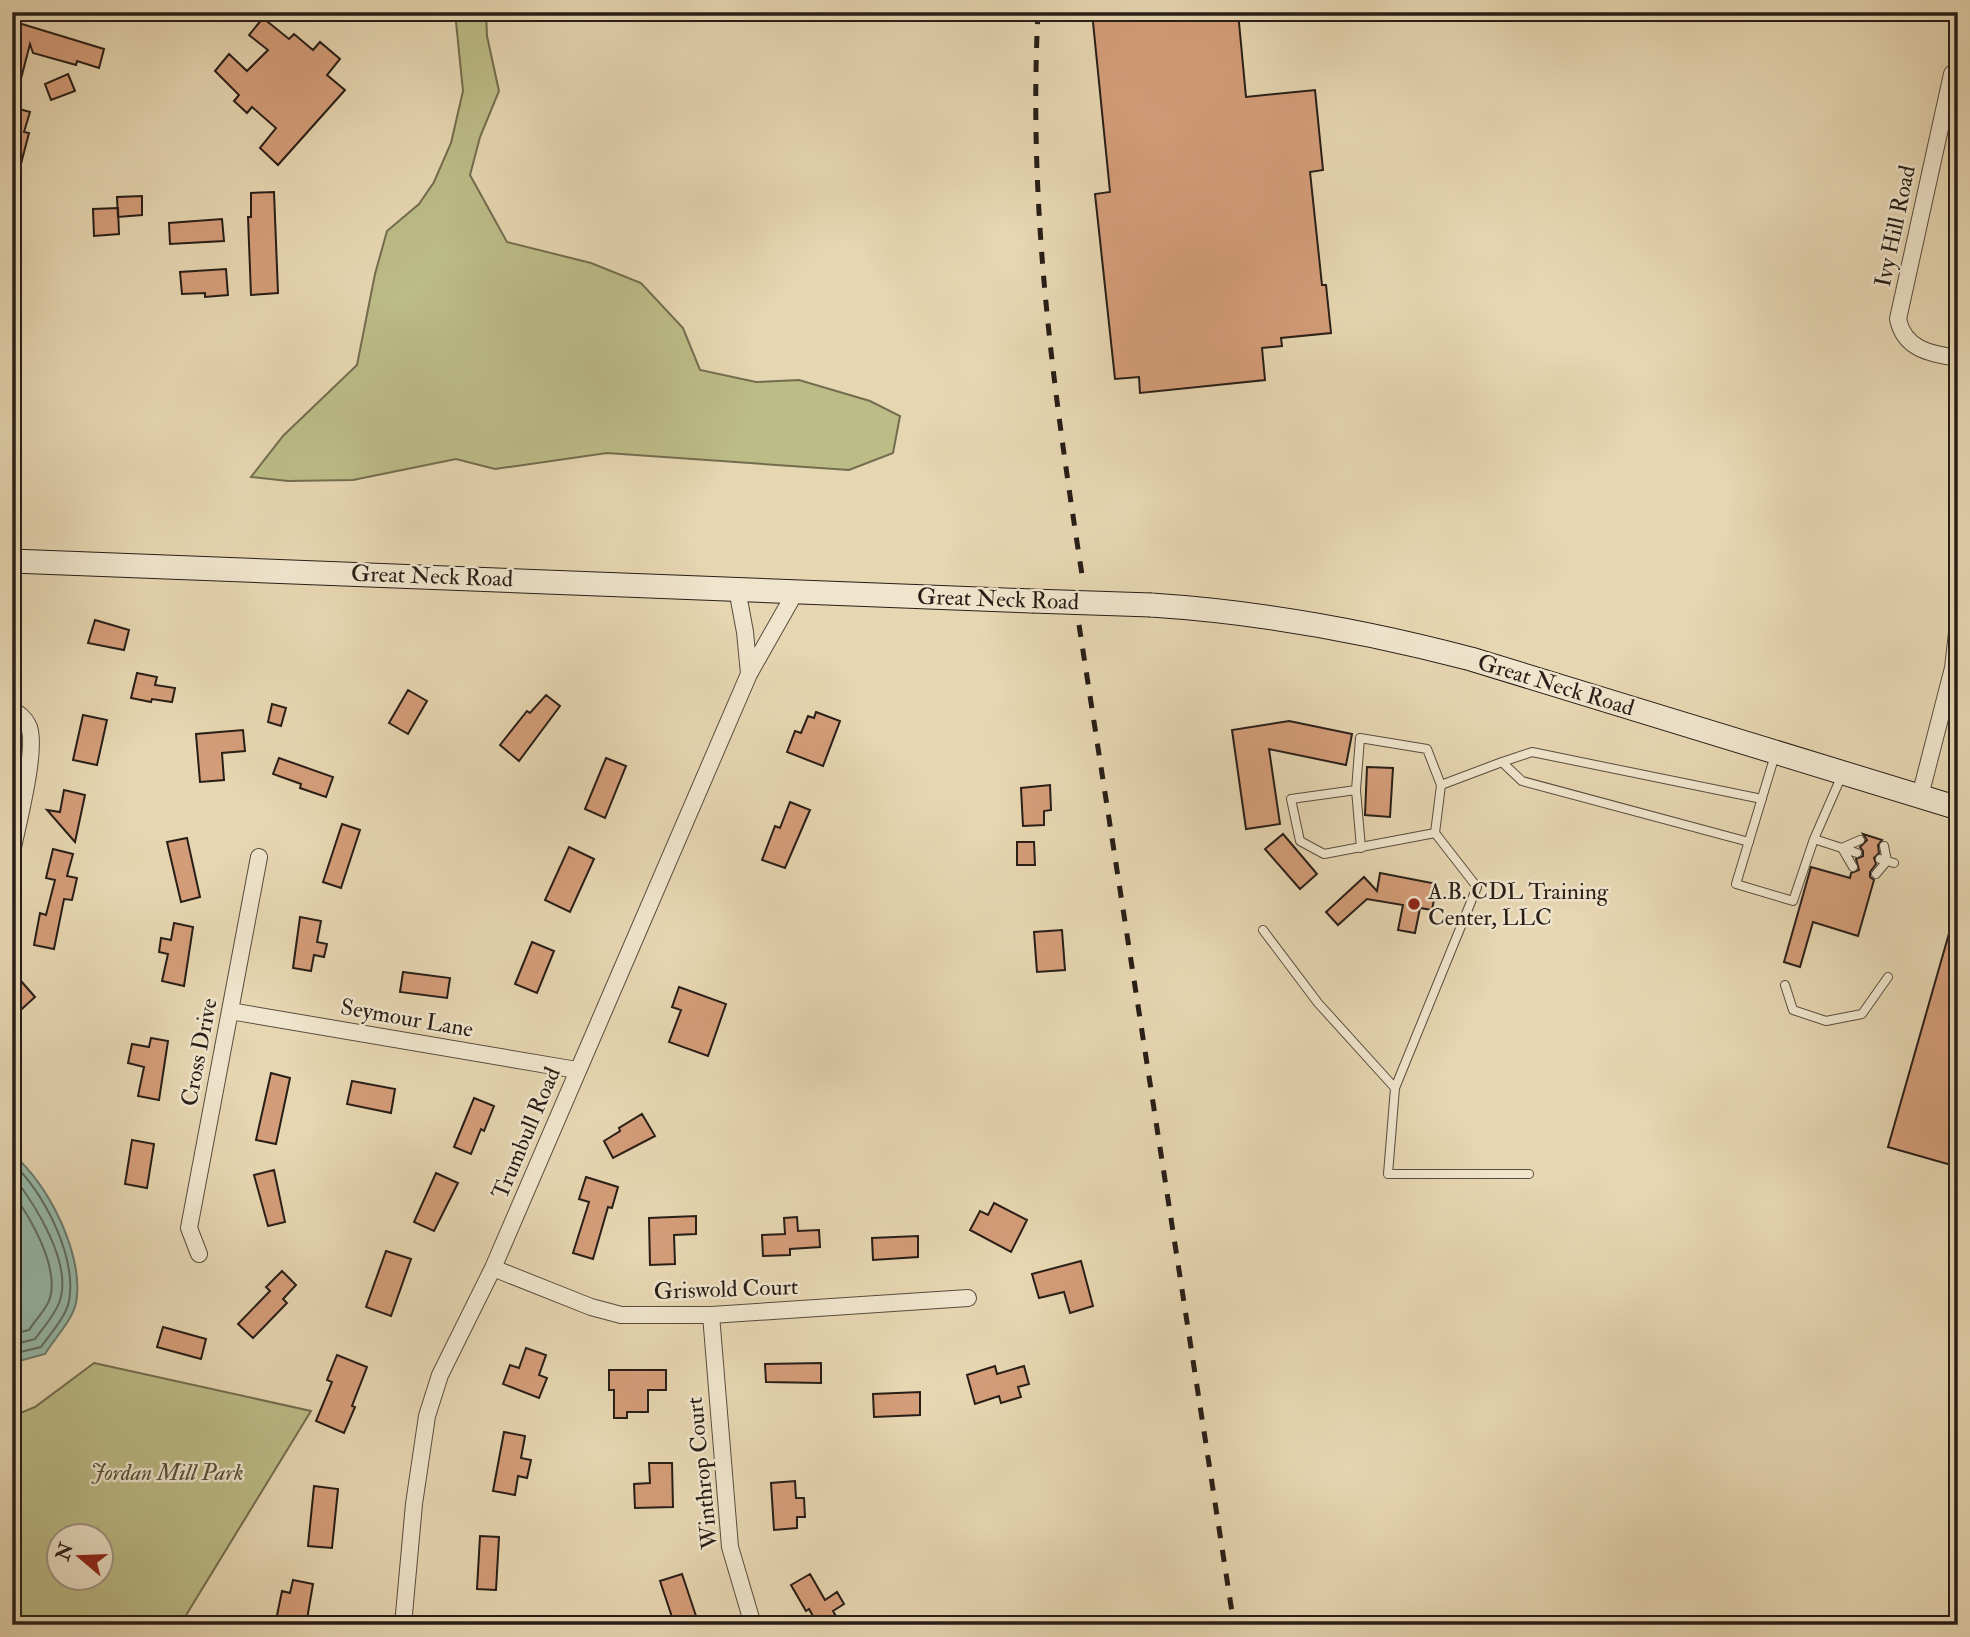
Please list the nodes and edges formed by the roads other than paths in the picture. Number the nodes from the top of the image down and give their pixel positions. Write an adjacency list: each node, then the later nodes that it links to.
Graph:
1 (1958, 69): 2 (street, Ivy Hill Road)
2 (1958, 358)
3 (12, 561): 4 (main road, Great Neck Road)
4 (737, 589): 5 (main road, Great Neck Road); 7 (street, Trumbull Road)
5 (796, 591): 7 (street, Trumbull Road); 9 (main road, Great Neck Road, bridge)
6 (1958, 624): 14 (street)
7 (749, 674): 33 (street, Trumbull Road)
8 (12, 710): 24 (street)
9 (1776, 752): 11 (main road, Great Neck Road); 15 (lane)
10 (1502, 762): 12 (lane); 15 (lane); 20 (lane)
11 (1843, 773): 14 (main road, Great Neck Road); 18 (lane)
12 (1441, 785): 13 (lane); 17 (lane)
13 (1356, 790): 22 (lane); 22 (lane)
14 (1920, 796): 16 (main road, Great Neck Road)
15 (1762, 799): 20 (lane)
16 (1958, 808)
17 (1435, 833): 22 (lane); 34 (lane)
18 (1814, 839): 20 (lane); 23 (lane)
19 (1860, 840): 23 (lane)
20 (1749, 842)
21 (1884, 846): 28 (lane)
22 (1361, 848)
23 (1842, 848): 25 (lane); 27 (lane)
24 (12, 852)
25 (1857, 853)
26 (259, 857): 32 (street, Cross Drive)
27 (1853, 867)
28 (1876, 874)
29 (1263, 930): 34 (lane)
30 (1888, 977): 31 (lane)
31 (1786, 985)
32 (229, 1011): 33 (street, Seymour Lane); 36 (street, Cross Drive)
33 (577, 1070): 37 (street, Trumbull Road)
34 (1395, 1088): 35 (lane)
35 (1529, 1174)
36 (199, 1254)
37 (493, 1268): 39 (street, Griswold Court); 40 (street, Trumbull Road)
38 (968, 1298): 39 (street, Griswold Court)
39 (711, 1315): 41 (street, Winthrop Court)
40 (404, 1625)
41 (753, 1625)

